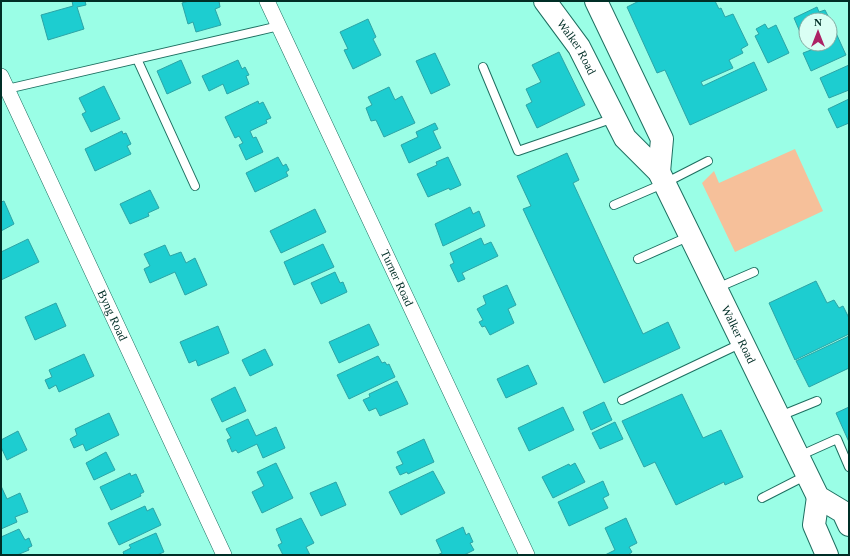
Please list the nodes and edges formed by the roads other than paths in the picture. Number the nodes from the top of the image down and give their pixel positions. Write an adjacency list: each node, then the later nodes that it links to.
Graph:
1 (267, 1): 4 (street, Turner Road)
2 (545, 1): 8 (main road, Walker Road)
3 (596, 1): 10 (main road)
4 (279, 26): 5 (lane); 27 (street, Turner Road)
5 (137, 59): 7 (lane); 11 (lane)
6 (484, 67): 8 (lane)
7 (4, 82): 26 (street, Byng Road)
8 (615, 118): 10 (main road, Walker Road)
9 (708, 161): 10 (lane)
10 (662, 178): 12 (lane); 13 (main road, Walker Road)
11 (195, 186)
12 (614, 205)
13 (691, 236): 14 (lane); 16 (main road, Walker Road)
14 (638, 259)
15 (754, 272): 16 (lane)
16 (716, 289): 17 (main road, Walker Road)
17 (743, 343): 18 (lane); 20 (main road, Walker Road)
18 (622, 400)
19 (817, 401): 20 (lane)
20 (779, 416): 21 (main road, Walker Road)
21 (803, 466): 22 (lane); 23 (main road, Walker Road); 24 (lane)
22 (849, 467)
23 (818, 497): 25 (main road); 28 (main road)
24 (762, 498)
25 (847, 516)
26 (224, 555)
27 (527, 555)
28 (827, 555)

